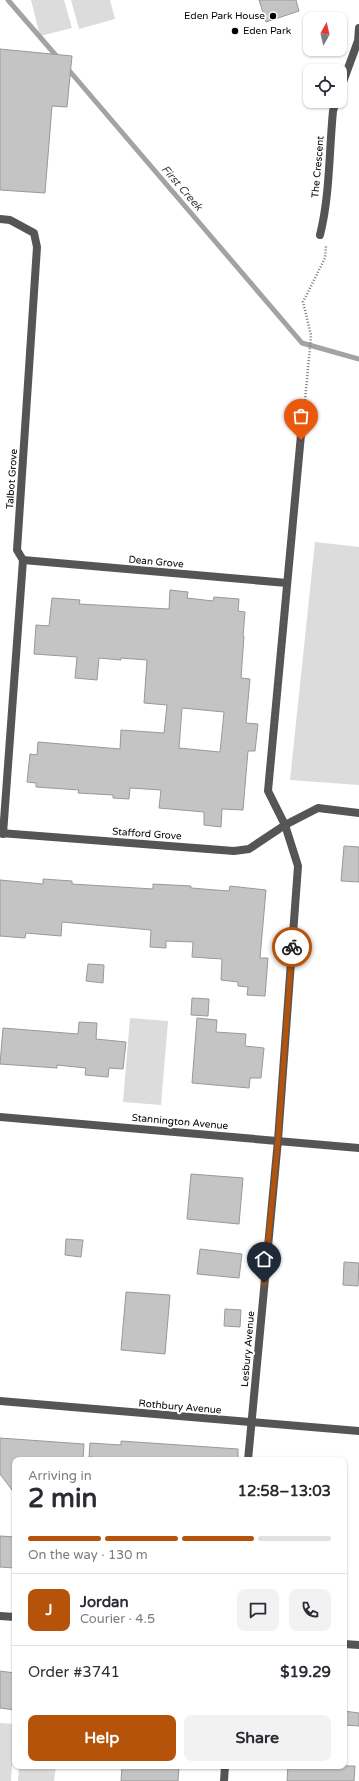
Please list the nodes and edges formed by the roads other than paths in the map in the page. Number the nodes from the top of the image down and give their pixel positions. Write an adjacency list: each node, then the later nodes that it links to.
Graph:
1 (359, 28): 2 (street)
2 (347, 71)
3 (334, 108): 5 (street, The Crescent)
4 (0, 219): 7 (street, Talbot Grove)
5 (320, 235)
6 (302, 424): 8 (street)
7 (23, 560): 8 (street, Dean Grove); 11 (street, Talbot Grove)
8 (287, 583): 10 (street)
9 (359, 813): 10 (street, Stafford Grove)
10 (285, 825): 11 (street, Stafford Grove); 13 (street, Lesbury Avenue)
11 (2, 833)
12 (0, 1117): 13 (street, Stannington Avenue)
13 (278, 1140): 14 (street, Stannington Avenue); 16 (street, Lesbury Avenue)
14 (359, 1148)
15 (0, 1401): 16 (street, Rothbury Avenue)
16 (251, 1423): 17 (street, Rothbury Avenue); 18 (street, Lesbury Avenue)
17 (359, 1431)
18 (248, 1457)
19 (0, 1616): 20 (street)
20 (12, 1617)
21 (347, 1644): 22 (street)
22 (359, 1645)
23 (225, 1769): 24 (street)
24 (224, 1781)

